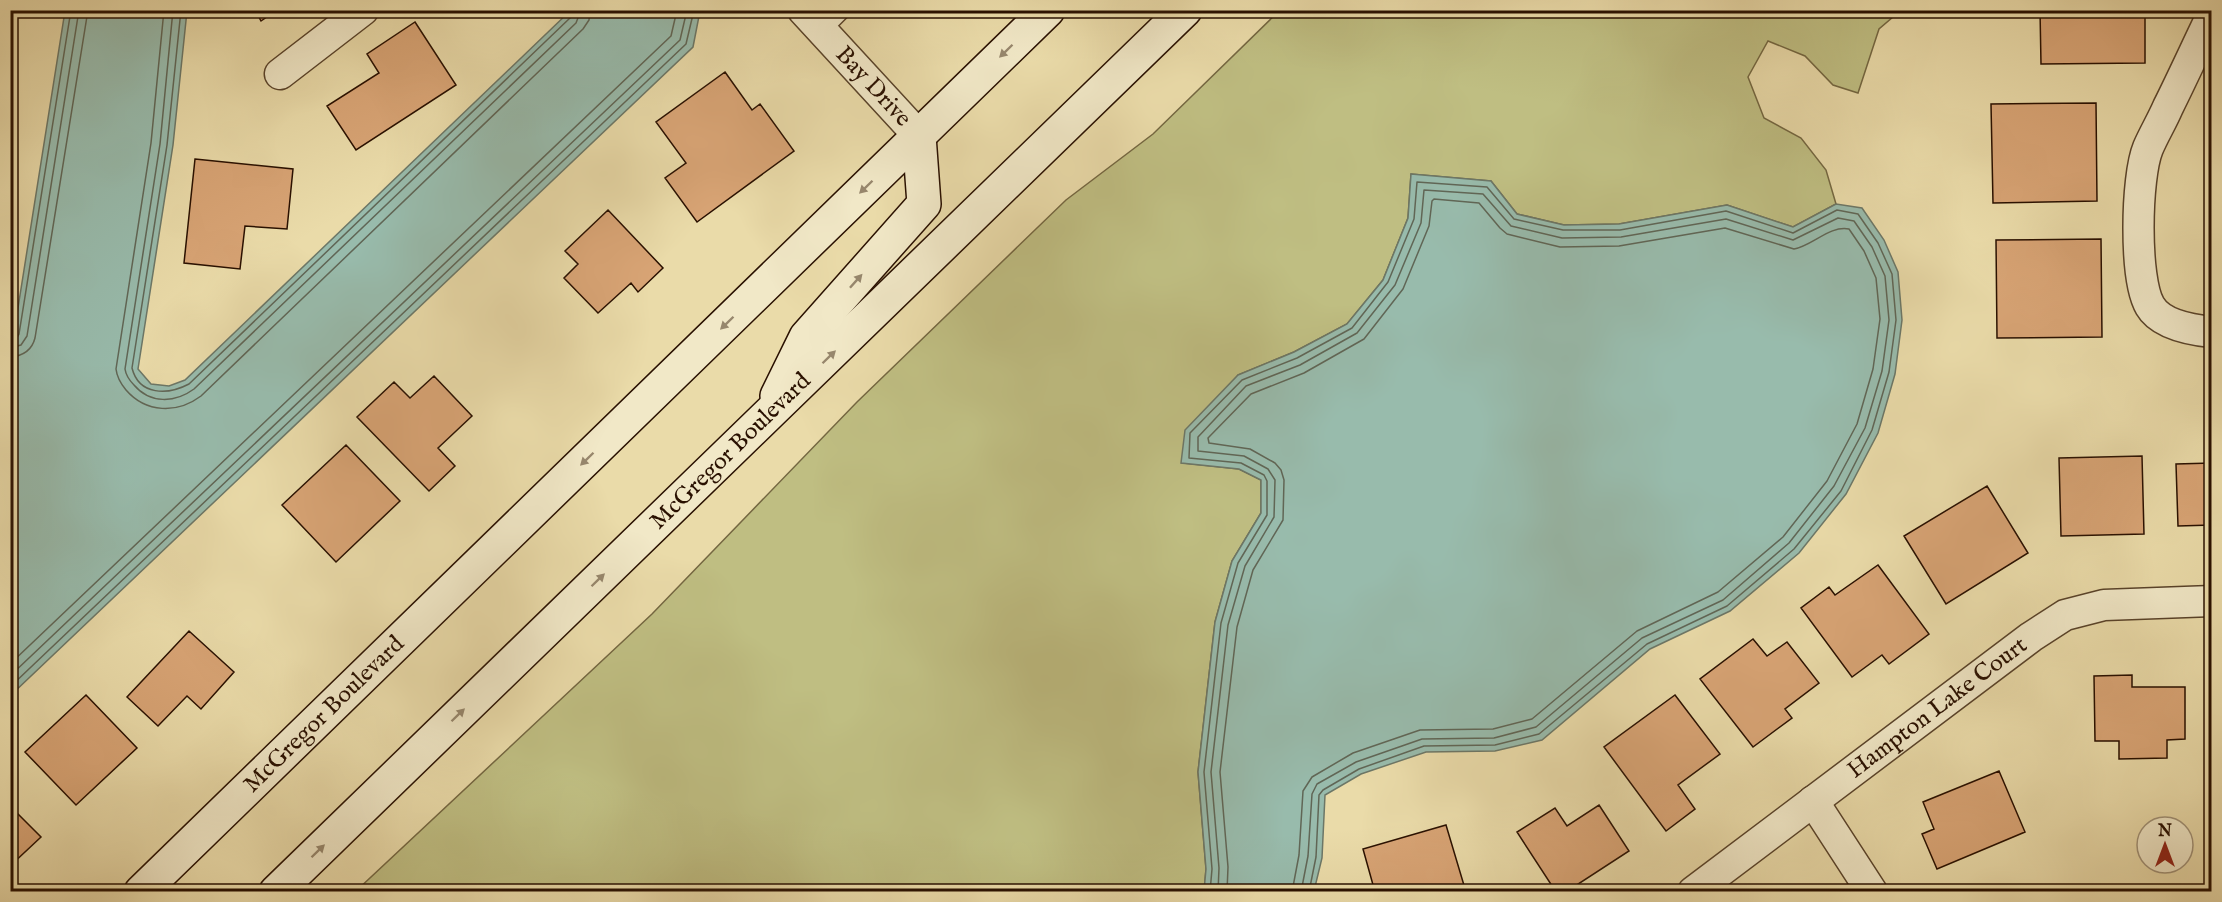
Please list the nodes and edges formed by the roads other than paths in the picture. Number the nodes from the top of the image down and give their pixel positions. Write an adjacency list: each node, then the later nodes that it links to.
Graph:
1 (363, 10): 6 (street)
2 (1048, 10): 7 (main road, McGregor Boulevard, one-way to 7)
3 (1185, 10): 9 (main road, McGregor Boulevard, one-way to 3)
4 (2211, 15): 8 (street)
5 (823, 17): 7 (street, Bay Drive)
6 (280, 74)
7 (919, 136): 9 (main road, one-way to 7); 12 (main road, McGregor Boulevard, one-way to 12)
8 (2211, 332)
9 (767, 417): 13 (main road, McGregor Boulevard, one-way to 9)
10 (2211, 601): 11 (street, Hampton Lake Court)
11 (1813, 801): 14 (street, Hampton Lake Court); 15 (street)
12 (141, 891)
13 (276, 891)
14 (1693, 891)
15 (1872, 891)

